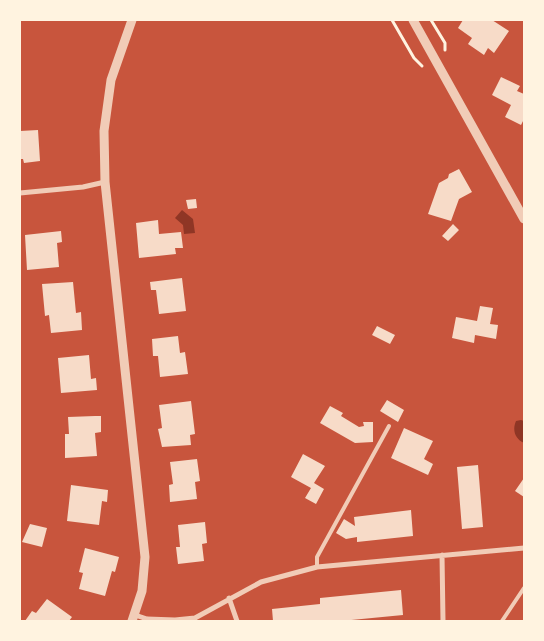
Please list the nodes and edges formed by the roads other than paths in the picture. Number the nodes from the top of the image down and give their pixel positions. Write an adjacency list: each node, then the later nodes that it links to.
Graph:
1 (132, 20): 3 (street)
2 (412, 20): 5 (street)
3 (106, 182): 4 (street); 12 (street)
4 (20, 193)
5 (524, 219)
6 (389, 426): 9 (lane)
7 (524, 548): 8 (street)
8 (442, 555): 9 (street); 14 (street)
9 (317, 567): 11 (street)
10 (524, 588): 15 (lane)
11 (229, 598): 12 (street); 13 (street)
12 (134, 618)
13 (237, 621)
14 (443, 621)
15 (502, 621)

